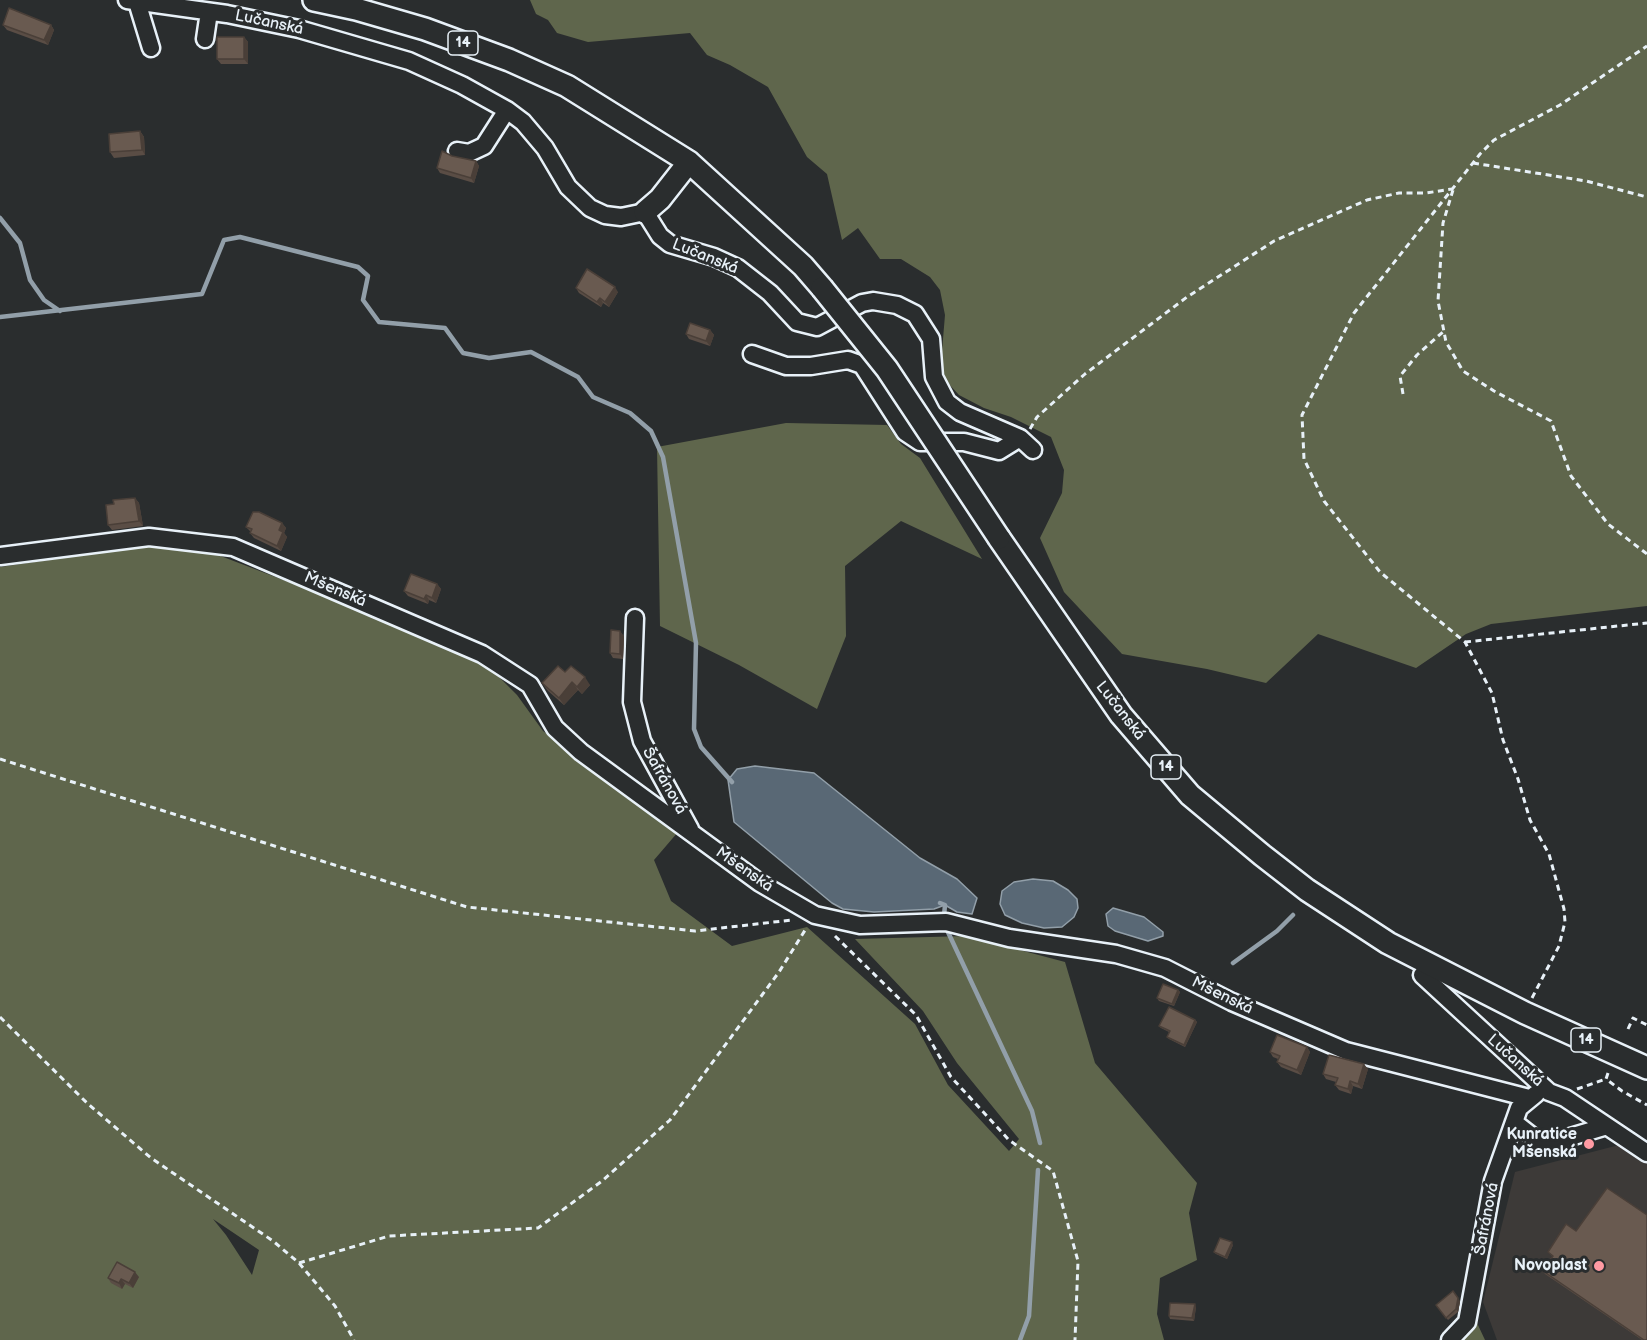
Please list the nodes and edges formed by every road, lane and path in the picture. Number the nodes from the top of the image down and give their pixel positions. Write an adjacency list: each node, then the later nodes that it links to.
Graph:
1 (314, 0): 9 (main road, 14)
2 (132, 1): 3 (street, Lučanská); 6 (street)
3 (209, 12): 4 (street); 7 (street, Lučanská)
4 (205, 39)
5 (1647, 46): 10 (path)
6 (151, 48)
7 (507, 110): 8 (street); 13 (street, Lučanská)
8 (457, 151)
9 (689, 162): 13 (main road); 28 (main road, Lučanská / 14, bridge)
10 (1473, 163): 11 (path); 12 (path)
11 (1453, 188): 14 (path); 17 (path); 23 (path)
12 (1647, 197)
13 (645, 212): 17 (street, Lučanská)
14 (1444, 331): 16 (path); 19 (path)
15 (752, 354): 17 (street)
16 (1403, 394)
17 (1020, 438): 18 (street, Lučanská)
18 (1033, 450)
19 (1647, 554)
20 (0, 556): 25 (street, Mšenská)
21 (635, 618): 25 (street, Šafránová)
22 (1647, 623): 23 (path)
23 (1465, 642): 28 (path)
24 (0, 759): 26 (path)
25 (693, 834): 26 (street, Mšenská)
26 (815, 915): 37 (street, Mšenská); 42 (path); 44 (path)
27 (1422, 975): 36 (street, Lučanská)
28 (1525, 1013): 32 (main road, 14)
29 (0, 1017): 42 (path)
30 (1647, 1025): 31 (path)
31 (1628, 1029)
32 (1647, 1068)
33 (1608, 1073): 34 (path)
34 (1606, 1078): 35 (path); 38 (path)
35 (1574, 1090)
36 (1549, 1092): 37 (street); 40 (street, Lučanská)
37 (1529, 1098): 39 (street, Šafránová)
38 (1647, 1105)
39 (1514, 1122): 40 (street); 45 (street, Šafránová)
40 (1607, 1126): 41 (street, Lučanská)
41 (1647, 1152)
42 (299, 1263): 43 (path)
43 (354, 1340)
44 (1075, 1340)
45 (1450, 1340)

